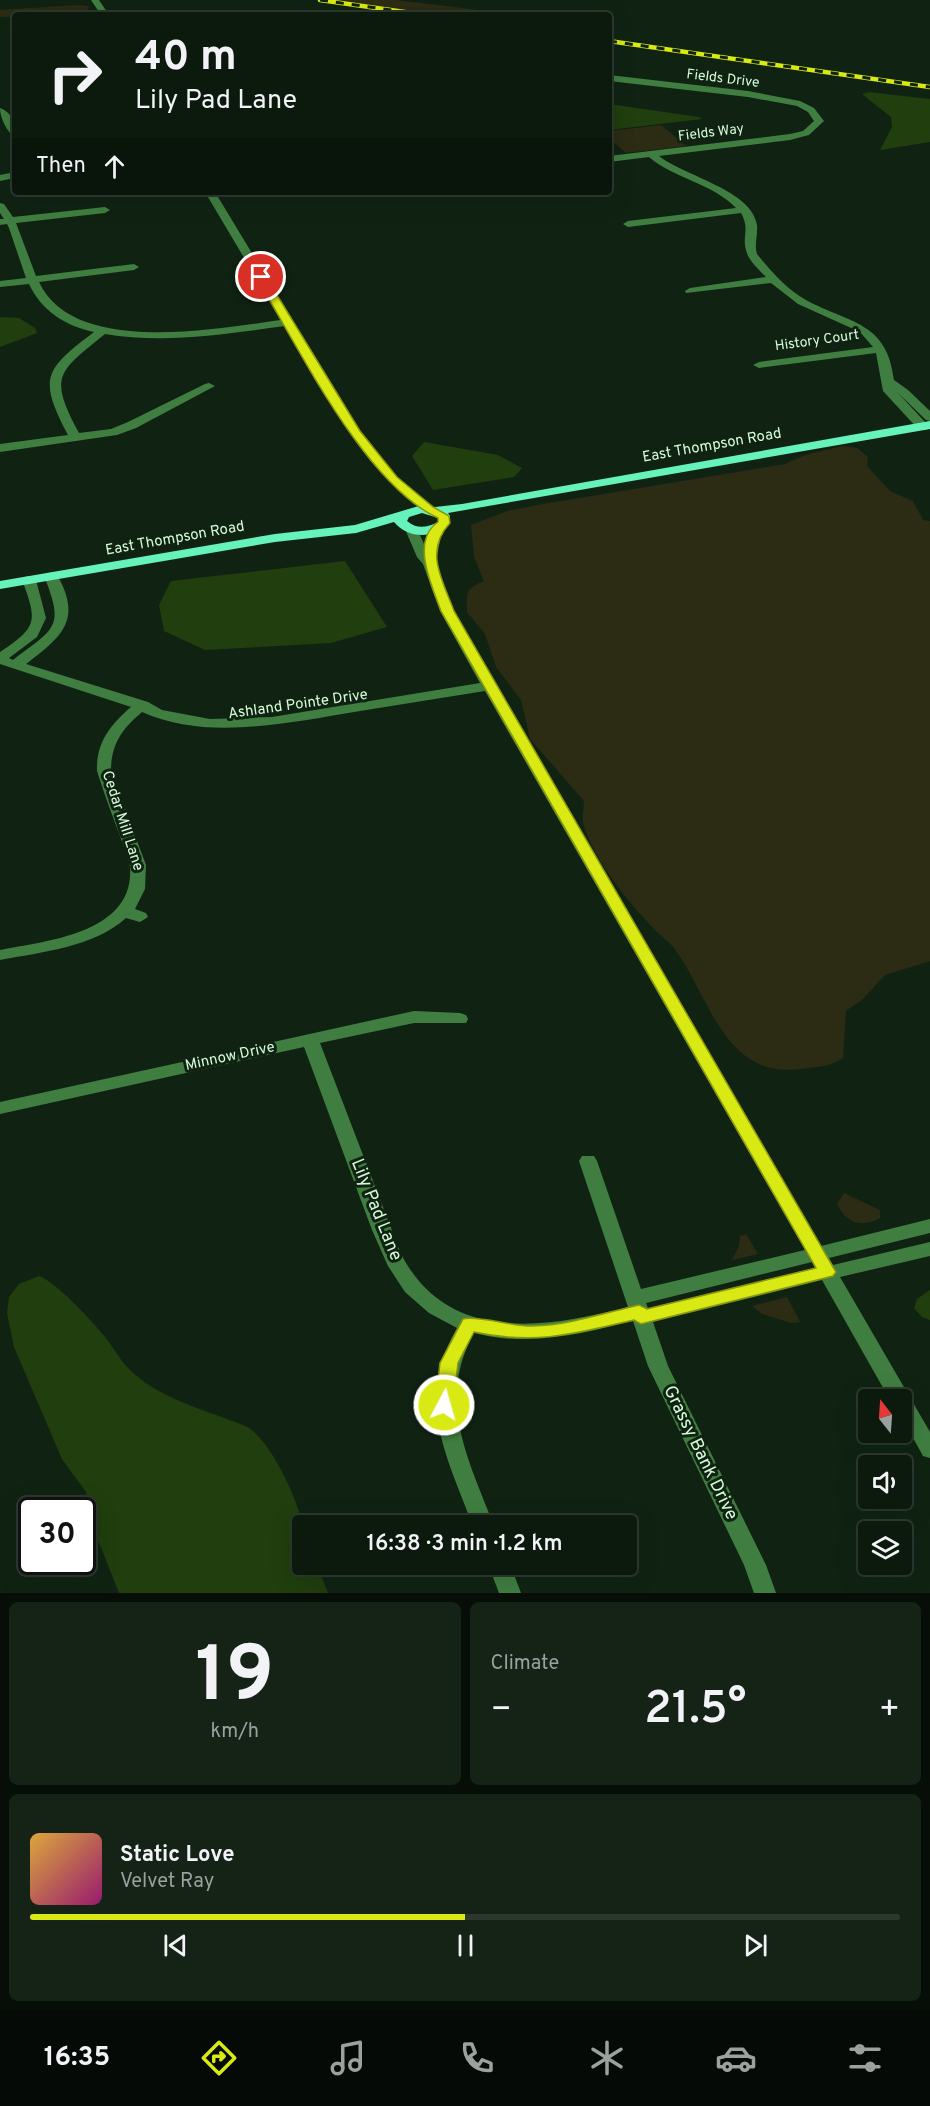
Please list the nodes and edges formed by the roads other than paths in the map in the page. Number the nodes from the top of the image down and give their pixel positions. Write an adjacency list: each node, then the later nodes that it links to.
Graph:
1 (612, 78): 3 (street, Fields Drive)
2 (0, 111): 4 (street)
3 (814, 127): 5 (street, Fields Way)
4 (12, 128)
5 (651, 154): 6 (street, Fields Way); 10 (street)
6 (612, 159)
7 (212, 195): 18 (street)
8 (0, 206): 11 (street)
9 (105, 210): 11 (street)
10 (742, 210): 12 (street); 15 (street)
11 (5, 222): 14 (street)
12 (628, 224)
13 (134, 267): 14 (street)
14 (34, 279): 16 (street); 19 (street)
15 (776, 279): 17 (street); 20 (street)
16 (0, 284)
17 (690, 291)
18 (286, 319): 19 (street); 26 (street)
19 (103, 330): 24 (street)
20 (880, 349): 21 (street, History Court); 23 (street)
21 (759, 365)
22 (209, 386): 24 (street)
23 (928, 423): 27 (main road, East Thompson Road)
24 (76, 438): 25 (street)
25 (0, 448)
26 (393, 480): 28 (street); 29 (street)
27 (499, 501): 28 (main road, East Thompson Road); 30 (main road, East Thompson Road)
28 (432, 510): 29 (main road, East Thompson Road); 30 (main road)
29 (403, 515): 31 (main road, East Thompson Road); 32 (main road)
30 (440, 526): 32 (main road, East Thompson Road); 33 (street)
31 (356, 529): 32 (main road, East Thompson Road); 34 (main road, East Thompson Road)
32 (411, 529): 33 (street)
33 (429, 562): 41 (street)
34 (51, 576): 35 (main road, East Thompson Road); 38 (street)
35 (30, 580): 36 (main road, East Thompson Road); 37 (street)
36 (0, 585)
37 (34, 631): 38 (street); 39 (street)
38 (51, 634): 40 (street)
39 (0, 659): 40 (street, Ashland Pointe Drive)
40 (15, 664): 42 (street, Ashland Pointe Drive)
41 (486, 681): 42 (street, Ashland Pointe Drive); 52 (street)
42 (143, 705): 43 (street, Cedar Mill Lane)
43 (124, 911): 44 (street); 45 (street, Cedar Mill Lane)
44 (140, 917)
45 (0, 955)
46 (460, 1019): 47 (street, Minnow Drive)
47 (310, 1040): 48 (street, Minnow Drive); 55 (street, Lily Pad Lane)
48 (0, 1108)
49 (588, 1161): 54 (street, Grassy Bank Drive)
50 (930, 1226): 52 (street, Lily Pad Lane)
51 (930, 1249): 53 (street, Lily Pad Lane)
52 (816, 1252): 53 (street); 54 (street, Lily Pad Lane)
53 (827, 1272): 54 (street, Lily Pad Lane); 56 (street)
54 (638, 1309): 55 (street, Lily Pad Lane); 62 (street, Grassy Bank Drive)
55 (469, 1324): 59 (street)
56 (895, 1389)
57 (912, 1419): 58 (street)
58 (930, 1450)
59 (480, 1515)
60 (503, 1575): 61 (street)
61 (510, 1593)
62 (765, 1593)

